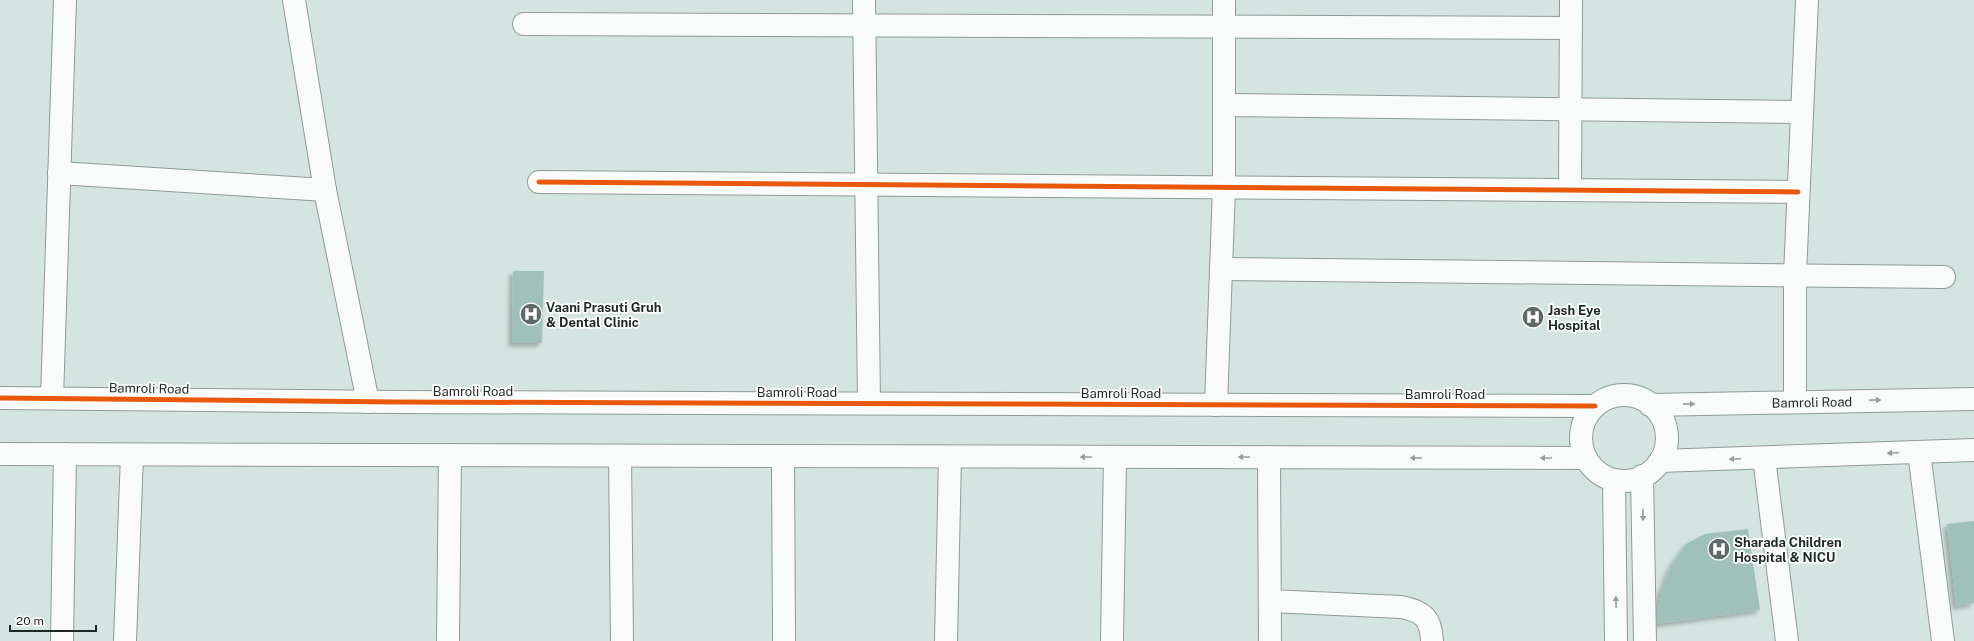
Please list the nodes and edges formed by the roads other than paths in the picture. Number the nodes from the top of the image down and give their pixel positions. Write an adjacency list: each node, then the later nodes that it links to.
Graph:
1 (65, 0): 14 (street)
2 (294, 0): 18 (street)
3 (864, 0): 8 (street)
4 (1224, 0): 9 (street)
5 (1571, 0): 10 (street)
6 (1807, 0): 13 (street)
7 (524, 24): 8 (street)
8 (864, 25): 9 (street); 16 (street)
9 (1225, 27): 10 (street); 11 (street)
10 (1571, 28): 12 (street)
11 (1224, 105): 12 (street); 17 (street)
12 (1571, 109): 13 (street); 19 (street)
13 (1802, 112): 20 (street)
14 (59, 173): 18 (street); 25 (street)
15 (539, 182): 16 (street)
16 (868, 184): 17 (street); 29 (street)
17 (1224, 188): 19 (street); 21 (street)
18 (325, 190): 27 (street)
19 (1570, 190): 20 (street)
20 (1798, 192): 22 (street)
21 (1221, 268): 22 (street); 30 (street)
22 (1794, 275): 23 (street); 28 (street)
23 (1944, 277)
24 (0, 398): 25 (street, Bamroli Road)
25 (52, 398): 27 (street, Bamroli Road)
26 (1974, 399): 28 (street, Bamroli Road, one-way to 26)
27 (368, 402): 29 (street, Bamroli Road)
28 (1795, 402): 31 (street, Bamroli Road, one-way to 28)
29 (869, 403): 30 (street, Bamroli Road)
30 (1216, 405): 32 (street, Bamroli Road)
31 (1650, 405): 32 (street); 46 (street)
32 (1595, 406): 44 (street)
33 (1974, 450): 34 (street)
34 (1919, 452): 45 (street, one-way to 45); 62 (street)
35 (0, 454): 36 (street)
36 (65, 454): 37 (street); 50 (street)
37 (132, 455): 38 (street); 51 (street)
38 (450, 455): 39 (street); 52 (street)
39 (620, 456): 40 (street); 53 (street)
40 (783, 456): 41 (street); 54 (street)
41 (950, 457): 42 (street, one-way to 41); 55 (street)
42 (1115, 457): 43 (street, one-way to 42); 56 (street)
43 (1269, 457): 44 (street, one-way to 43); 49 (street)
44 (1586, 458): 48 (street)
45 (1764, 458): 46 (street, one-way to 46); 61 (street)
46 (1660, 461): 47 (street)
47 (1642, 476): 48 (street); 60 (street, one-way to 60)
48 (1614, 480): 59 (street, one-way to 48)
49 (1270, 601): 57 (street); 58 (street)
50 (62, 641)
51 (125, 641)
52 (448, 641)
53 (622, 641)
54 (784, 641)
55 (946, 641)
56 (1112, 641)
57 (1270, 641)
58 (1432, 641)
59 (1616, 641)
60 (1644, 641)
61 (1787, 641)
62 (1943, 641)

